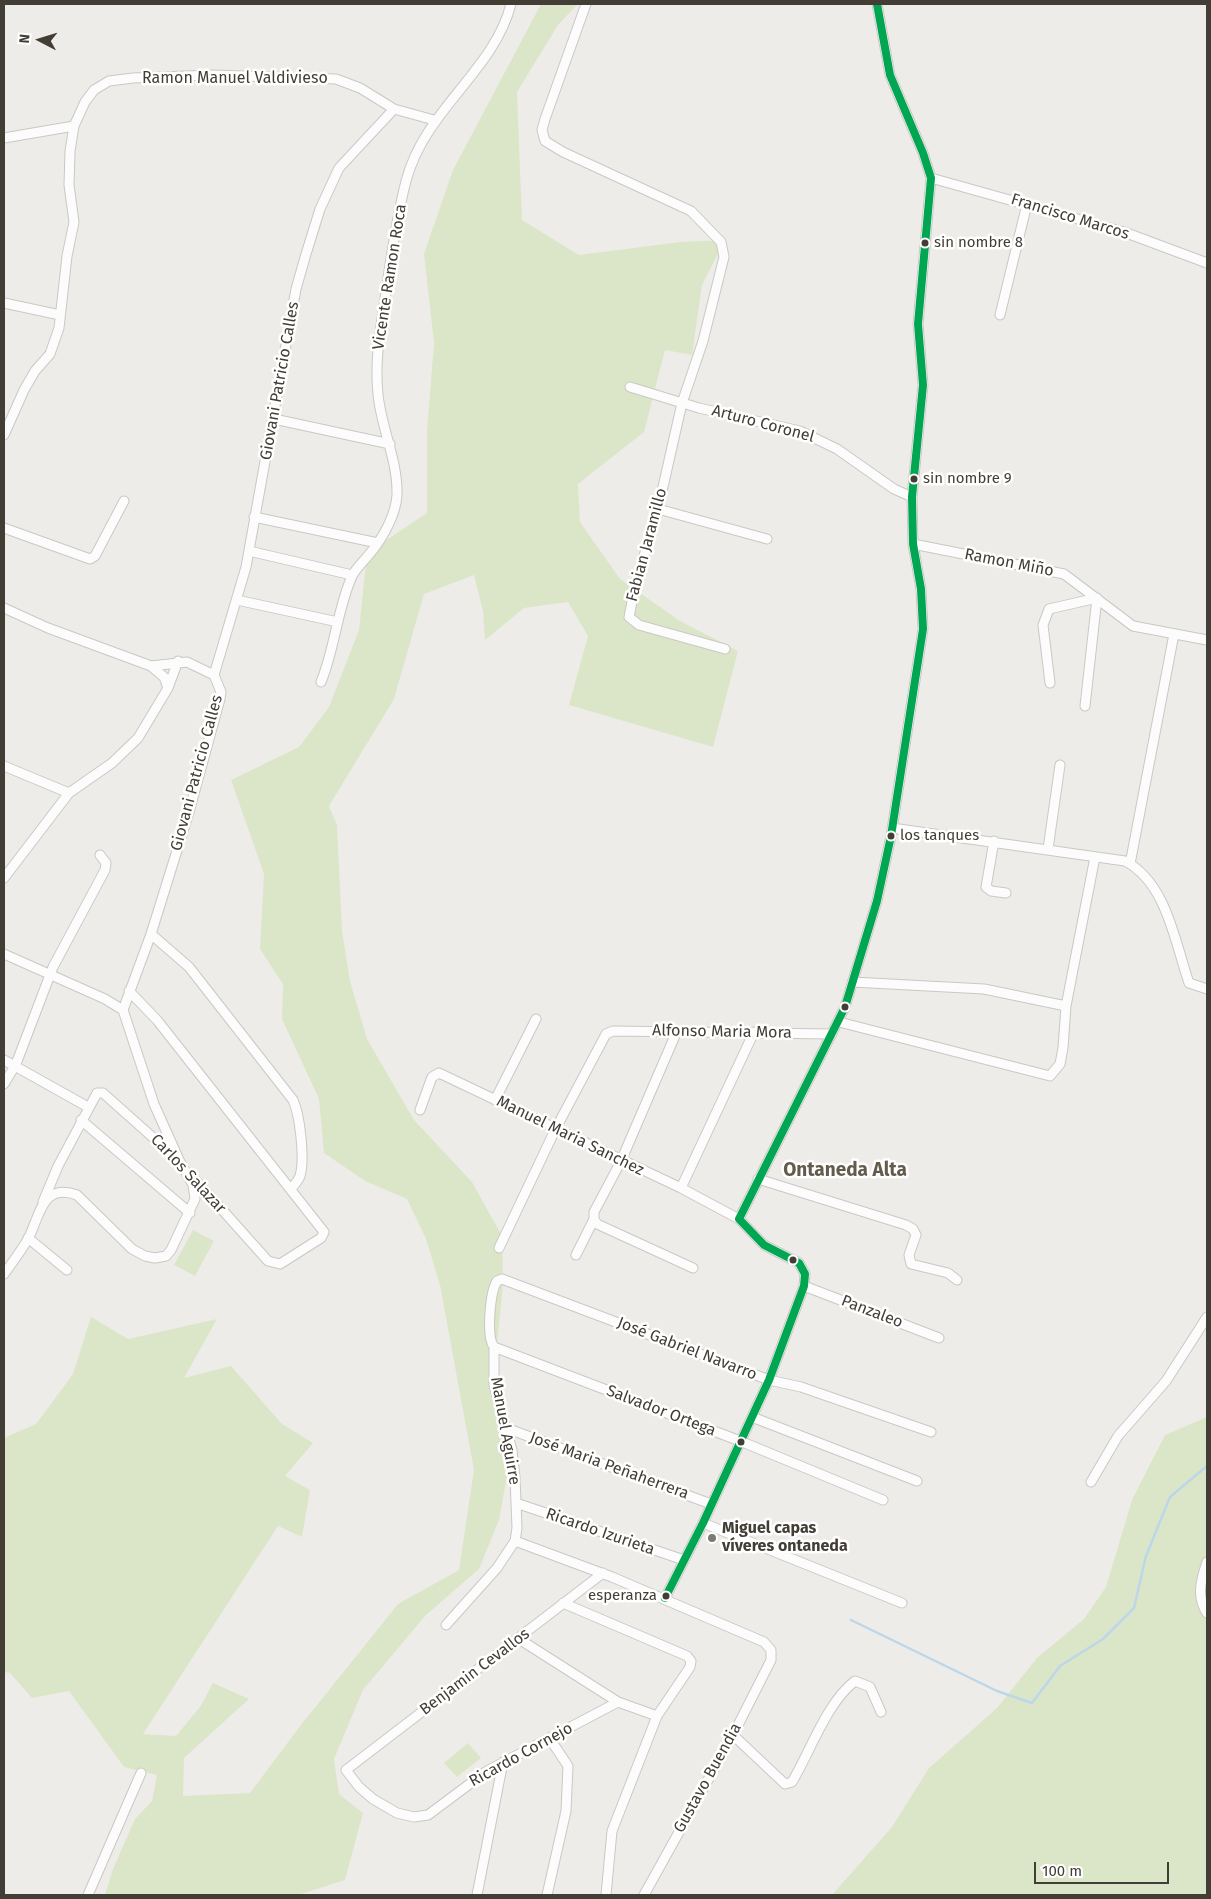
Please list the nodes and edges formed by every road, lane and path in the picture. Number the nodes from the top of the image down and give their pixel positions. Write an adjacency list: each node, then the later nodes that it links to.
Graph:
1 (511, 4): 5 (street, Vicente Ramon Roca)
2 (586, 4): 15 (street, Fabian Jaramillo)
3 (877, 4): 8 (street)
4 (394, 109): 5 (street); 6 (street, Ramon Manuel Valdivieso); 16 (street, Giovani Patricio Calles)
5 (434, 120): 18 (street, Vicente Ramon Roca)
6 (74, 126): 7 (street); 12 (street, Ramon Manuel Valdivieso)
7 (4, 138)
8 (931, 178): 9 (street, Francisco Marcos); 19 (street)
9 (1027, 204): 10 (street, Francisco Marcos); 13 (street)
10 (1207, 263)
11 (4, 303): 12 (street)
12 (60, 315): 17 (street, Ramon Manuel Valdivieso)
13 (1000, 315)
14 (630, 387): 15 (street, Arturo Coronel)
15 (682, 403): 19 (street, Arturo Coronel); 21 (street, Fabian Jaramillo)
16 (274, 419): 18 (street); 22 (street, Giovani Patricio Calles)
17 (4, 435)
18 (390, 444): 25 (street, Vicente Ramon Roca)
19 (912, 497): 26 (street)
20 (124, 501): 23 (street)
21 (658, 509): 24 (street); 35 (street, Fabian Jaramillo)
22 (254, 517): 25 (street); 27 (street, Giovani Patricio Calles)
23 (4, 528)
24 (767, 539)
25 (378, 543): 28 (street, Vicente Ramon Roca)
26 (912, 544): 29 (street, Ramon Miño); 46 (street)
27 (249, 551): 28 (street); 30 (street, Giovani Patricio Calles)
28 (352, 575): 32 (street, Vicente Ramon Roca)
29 (1096, 598): 33 (street, Ramon Miño); 40 (street); 42 (street)
30 (236, 600): 32 (street); 38 (street, Giovani Patricio Calles)
31 (4, 608): 37 (street)
32 (338, 622): 39 (street, Vicente Ramon Roca)
33 (1174, 634): 34 (street, Ramon Miño); 51 (street)
34 (1207, 640)
35 (725, 650)
36 (178, 662): 37 (street); 38 (street); 41 (street)
37 (151, 666): 41 (street)
38 (214, 675): 54 (street, Giovani Patricio Calles)
39 (321, 682)
40 (1050, 683)
41 (168, 688): 45 (street)
42 (1085, 706)
43 (1060, 765): 48 (street)
44 (4, 766): 45 (street)
45 (69, 793): 52 (street)
46 (892, 828): 47 (street); 57 (street)
47 (994, 842): 48 (street); 53 (street)
48 (1048, 849): 50 (street)
49 (100, 855): 56 (street)
50 (1095, 857): 51 (street); 60 (street)
51 (1130, 864): 58 (street)
52 (4, 878)
53 (1006, 893)
54 (151, 934): 59 (street, Giovani Patricio Calles); 79 (street)
55 (4, 954): 56 (street)
56 (52, 974): 61 (street); 68 (street)
57 (852, 982): 60 (street); 63 (street)
58 (1207, 989)
59 (129, 991): 61 (street, Giovani Patricio Calles); 79 (street)
60 (1066, 1006): 63 (street)
61 (123, 1010): 76 (street)
62 (536, 1019): 70 (street)
63 (839, 1022): 66 (street)
64 (677, 1031): 65 (street, Alfonso Maria Mora); 74 (street, Alfonso Maria Mora); 75 (street)
65 (754, 1032): 66 (street, Alfonso Maria Mora); 78 (street)
66 (832, 1034): 77 (street)
67 (4, 1060): 68 (street)
68 (16, 1064): 69 (street); 71 (street)
69 (4, 1084)
70 (495, 1100): 72 (street, Manuel Maria Sanchez); 74 (street, Manuel Maria Sanchez)
71 (88, 1107): 73 (street); 76 (street, Carlos Salazar)
72 (420, 1110)
73 (81, 1120): 80 (street); 81 (street)
74 (555, 1130): 75 (street, Manuel Maria Sanchez); 85 (street)
75 (621, 1161): 78 (street, Manuel Maria Sanchez); 83 (street)
76 (180, 1162): 79 (street, Carlos Salazar); 81 (street)
77 (758, 1178): 82 (street); 91 (street)
78 (681, 1188): 82 (street, Manuel Maria Sanchez)
79 (291, 1189)
80 (43, 1202): 81 (street); 84 (street)
81 (190, 1213)
82 (739, 1219): 92 (street, Manuel Maria Sanchez)
83 (595, 1221): 86 (street); 87 (street)
84 (28, 1238): 88 (street); 89 (street)
85 (499, 1248)
86 (576, 1255)
87 (693, 1268)
88 (5, 1270)
89 (67, 1270)
90 (502, 1279): 95 (street, Manuel Aguirre); 96 (street, José Gabriel Navarro)
91 (957, 1280)
92 (804, 1286): 94 (street, Panzaleo); 96 (street)
93 (1207, 1317): 102 (street)
94 (939, 1338)
95 (494, 1347): 98 (street, Manuel Aguirre); 100 (street, Salvador Ortega)
96 (769, 1380): 97 (street); 99 (street, José Gabriel Navarro)
97 (752, 1418): 100 (street); 101 (street)
98 (506, 1428): 104 (street, Manuel Aguirre); 105 (street, José Maria Peñaherrera)
99 (931, 1432)
100 (740, 1441): 103 (street, Salvador Ortega); 105 (street)
101 (917, 1481)
102 (1091, 1482)
103 (883, 1500)
104 (516, 1503): 107 (street, Manuel Aguirre); 108 (street, Ricardo Izurieta)
105 (711, 1504): 106 (street)
106 (703, 1523): 108 (street); 112 (street)
107 (514, 1542): 110 (street); 115 (street)
108 (684, 1560): 111 (street)
109 (1207, 1562): 114 (street)
110 (603, 1573): 111 (street); 113 (street, Benjamin Cevallos)
111 (665, 1598): 120 (street, Gustavo Buendia)
112 (902, 1602)
113 (563, 1603): 116 (street, Benjamin Cevallos); 119 (street)
114 (1207, 1613)
115 (446, 1624)
116 (519, 1639): 117 (street); 124 (street, Benjamin Cevallos)
117 (618, 1702): 119 (street); 121 (street, Ricardo Cornejo)
118 (881, 1712): 120 (street)
119 (656, 1716): 128 (street)
120 (733, 1735): 129 (street, Gustavo Buendia)
121 (550, 1739): 122 (street, Ricardo Cornejo); 127 (street)
122 (503, 1762): 124 (street, Ricardo Cornejo); 126 (street)
123 (141, 1773): 125 (street)
124 (428, 1815)
125 (88, 1895)
126 (477, 1895)
127 (547, 1895)
128 (606, 1895)
129 (644, 1895)

